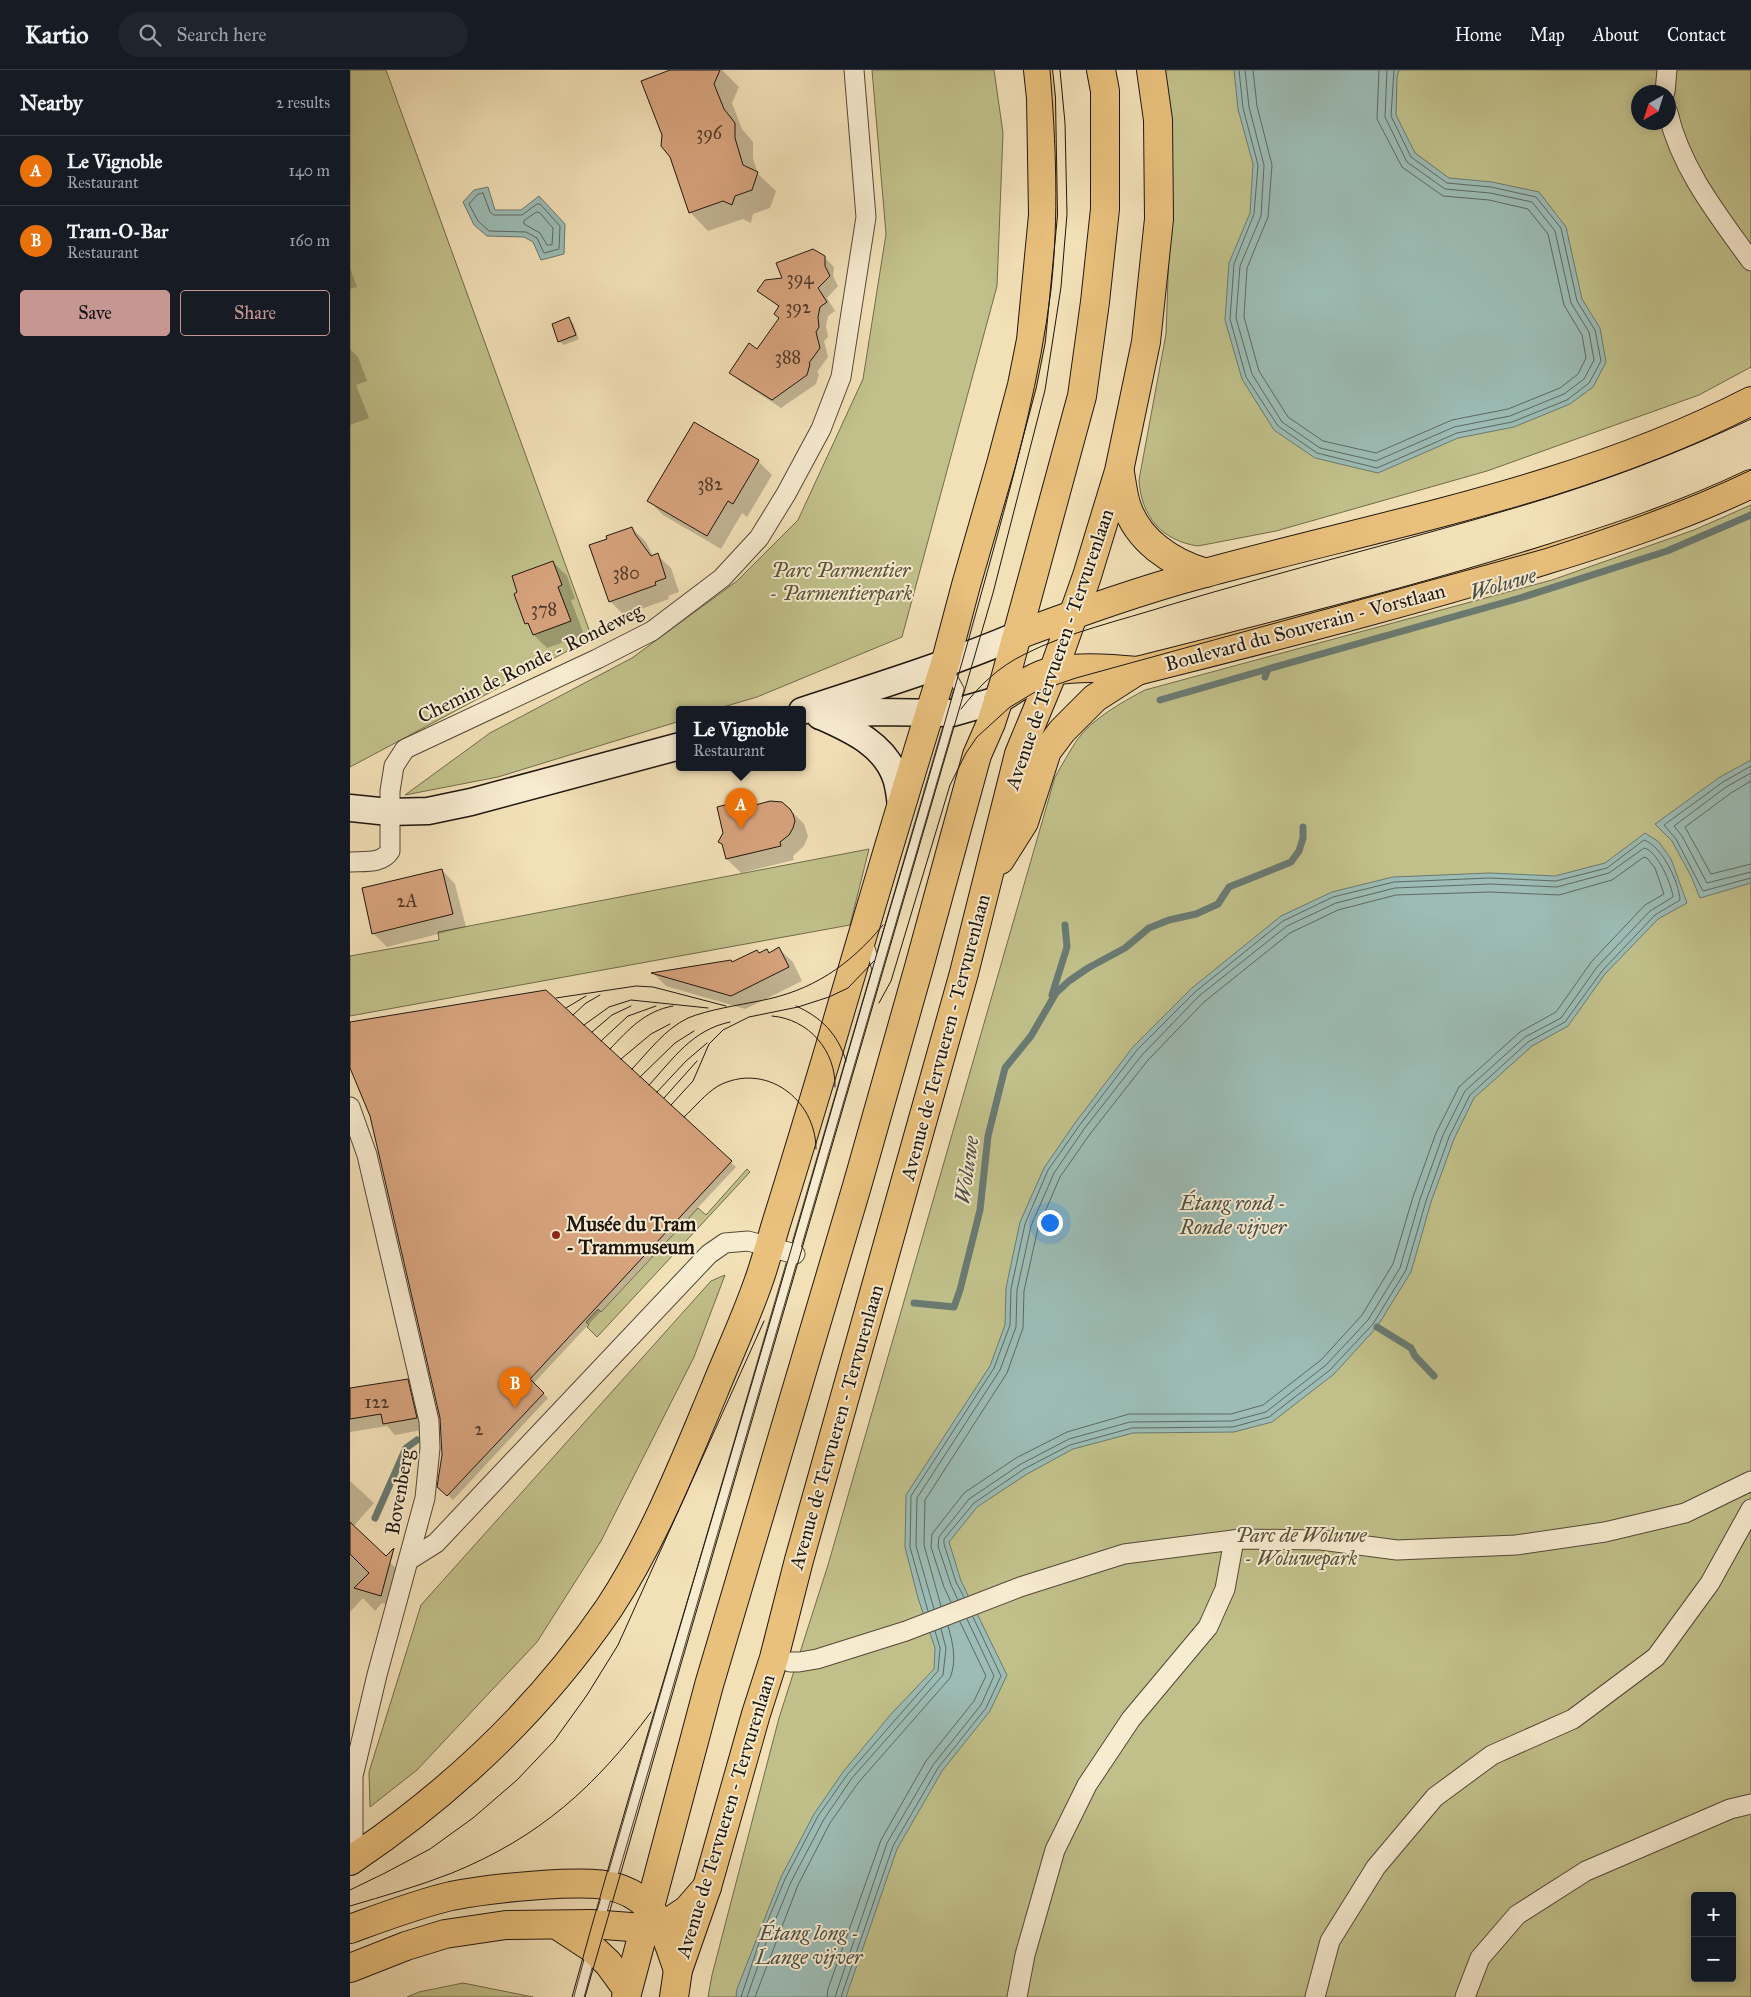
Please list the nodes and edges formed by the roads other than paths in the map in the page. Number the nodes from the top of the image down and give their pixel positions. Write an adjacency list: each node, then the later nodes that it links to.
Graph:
1 (854, 70): 24 (street, Chemin de Ronde - Rondeweg)
2 (1038, 70): 15 (main road)
3 (1101, 70): 14 (main road, Avenue de Tervueren - Tervurenlaan)
4 (1151, 70): 10 (main road, Avenue de Tervueren - Tervurenlaan)
5 (1667, 70): 6 (street)
6 (1666, 85)
7 (1673, 130): 8 (street)
8 (1751, 261)
9 (1751, 401): 12 (main road)
10 (1119, 471): 12 (main road); 13 (main road, Avenue de Tervueren - Tervurenlaan)
11 (1751, 484): 17 (main road, Boulevard du Souverain - Vorstlaan)
12 (1206, 572): 13 (main road)
13 (1073, 615): 14 (main road); 16 (main road, Avenue de Tervueren - Tervurenlaan)
14 (1018, 635): 15 (street); 18 (main road, Avenue de Tervueren - Tervurenlaan)
15 (945, 664): 19 (main road); 20 (street)
16 (1052, 672): 17 (main road, Boulevard du Souverain - Vorstlaan); 18 (main road, Boulevard du Souverain - Vorstlaan); 26 (main road, Avenue de Tervueren - Tervurenlaan)
17 (1137, 672): 26 (main road)
18 (998, 700): 19 (street); 42 (main road, Avenue de Tervueren - Tervurenlaan)
19 (941, 713): 20 (street); 22 (main road); 28 (lane)
20 (808, 715): 22 (street)
21 (676, 747): 24 (street)
22 (901, 806): 27 (main road)
23 (350, 808): 24 (street)
24 (389, 812): 25 (street)
25 (350, 862)
26 (988, 878): 41 (main road, Avenue de Tervueren - Tervurenlaan)
27 (864, 932): 28 (lane); 30 (main road)
28 (878, 970): 31 (lane)
29 (350, 1107): 35 (street, Bovenberg)
30 (769, 1246): 31 (street); 35 (street); 39 (main road)
31 (795, 1254): 40 (lane)
32 (1751, 1481): 34 (street)
33 (1751, 1509): 51 (street)
34 (1234, 1540): 36 (street); 50 (street)
35 (409, 1560): 38 (street, Bovenberg)
36 (790, 1662)
37 (1751, 1804): 52 (street)
38 (350, 1857)
39 (350, 1861)
40 (609, 1886): 42 (main road); 43 (main road); 44 (lane)
41 (707, 1887): 42 (main road); 46 (main road, Avenue de Tervueren - Tervurenlaan)
42 (651, 1920): 44 (main road); 46 (main road); 47 (main road, Avenue de Tervueren - Tervurenlaan)
43 (350, 1929)
44 (595, 1936): 45 (main road); 47 (main road); 48 (lane)
45 (350, 1968)
46 (678, 1970): 49 (main road, Avenue de Tervueren - Tervurenlaan)
47 (627, 1993)
48 (578, 1997)
49 (674, 1997)
50 (1018, 1997)
51 (1315, 1997)
52 (1465, 1997)

